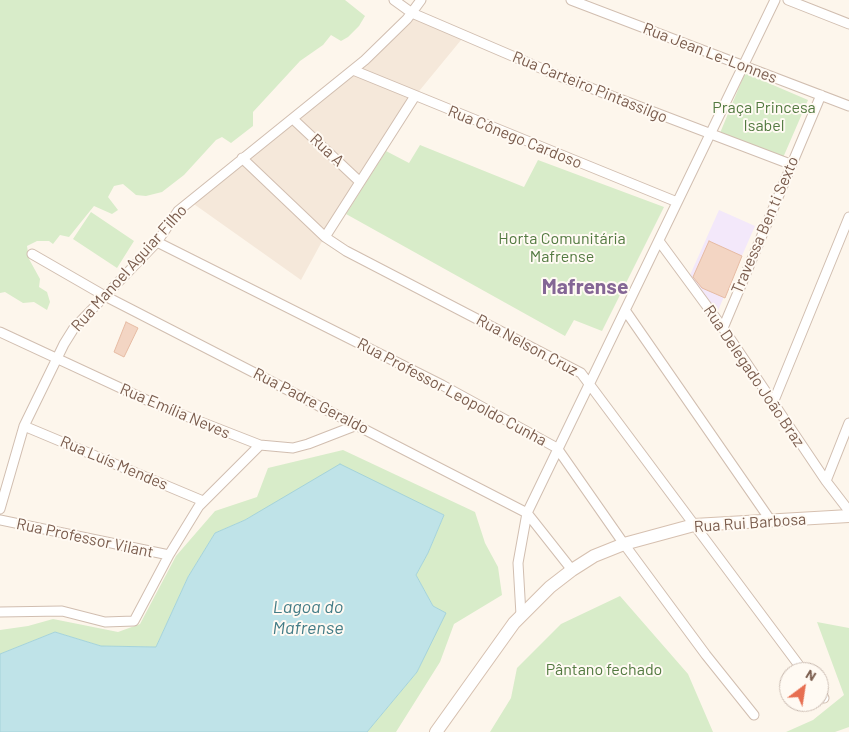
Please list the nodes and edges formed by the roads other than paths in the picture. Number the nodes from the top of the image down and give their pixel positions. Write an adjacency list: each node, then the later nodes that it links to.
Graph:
1 (394, 0): 6 (street, Rua Carteiro Pintassilgo)
2 (421, 0): 6 (street, Rua Manoel Aguiar Filho)
3 (571, 0): 8 (street, Rua Jean Le-Lonnes)
4 (775, 0): 8 (street)
5 (788, 0): 7 (street)
6 (412, 13): 9 (street, Rua Manoel Aguiar Filho); 14 (street, Rua Carteiro Pintassilgo)
7 (849, 24)
8 (744, 66): 10 (street, Rua Jean Le-Lonnes); 14 (street)
9 (353, 70): 11 (street, Rua Cônego Cardoso); 13 (street, Rua Manoel Aguiar Filho)
10 (821, 95): 12 (street, Rua Jean Le-Lonnes); 16 (street, Travessa Ben ti Sexto)
11 (415, 96): 17 (street); 18 (street, Rua Cônego Cardoso)
12 (849, 106)
13 (293, 119): 15 (street, Rua Manoel Aguiar Filho); 17 (street, Rua A)
14 (710, 134): 16 (street, Rua Carteiro Pintassilgo); 18 (street)
15 (242, 158): 20 (street, Rua Nelson Cruz); 22 (street, Rua Manoel Aguiar Filho)
16 (790, 164): 26 (street, Travessa Ben ti Sexto)
17 (360, 182): 20 (street)
18 (677, 202): 21 (street)
19 (849, 217): 30 (street)
20 (324, 237): 29 (street, Rua Nelson Cruz)
21 (659, 241): 25 (street); 26 (street, Rua Delegado João Braz)
22 (156, 242): 24 (street, Rua Manoel Aguiar Filho); 35 (street, Rua Professor Leopoldo Cunha)
23 (32, 254): 24 (street, Rua Padre Geraldo)
24 (105, 296): 28 (street, Rua Manoel Aguiar Filho); 32 (street, Rua Padre Geraldo)
25 (625, 310): 29 (street); 43 (street)
26 (723, 328): 30 (street, Rua Delegado João Braz)
27 (0, 332): 28 (street, Rua Emília Neves)
28 (57, 360): 33 (street, Rua Manoel Aguiar Filho); 34 (street, Rua Emília Neves)
29 (589, 381): 35 (street); 44 (street, Rua Nelson Cruz)
30 (773, 403): 36 (street, Rua Delegado João Braz)
31 (849, 423): 36 (street)
32 (357, 425): 34 (street, Rua Emília Neves); 40 (street, Rua Padre Geraldo)
33 (24, 426): 37 (street, Rua Luís Mendes); 38 (street, Rua Manoel Aguiar Filho)
34 (260, 446): 37 (street)
35 (557, 448): 40 (street); 45 (street, Rua Professor Leopoldo Cunha)
36 (826, 481): 39 (street, Rua Delegado João Braz)
37 (203, 501): 46 (street)
38 (0, 509)
39 (849, 511)
40 (527, 513): 47 (street, Rua Padre Geraldo); 49 (street)
41 (849, 516): 43 (street, Rua Rui Barbosa)
42 (0, 520): 46 (street, Rua Professor Vilant)
43 (771, 521): 44 (street, Rua Rui Barbosa)
44 (694, 525): 45 (street, Rua Rui Barbosa); 50 (street, Rua Nelson Cruz)
45 (624, 544): 47 (street, Rua Rui Barbosa); 51 (street, Rua Professor Leopoldo Cunha)
46 (169, 556): 48 (street)
47 (572, 570): 49 (street, Rua Rui Barbosa)
48 (0, 612)
49 (521, 614): 52 (street, Rua Rui Barbosa)
50 (797, 662)
51 (754, 715)
52 (436, 732)

